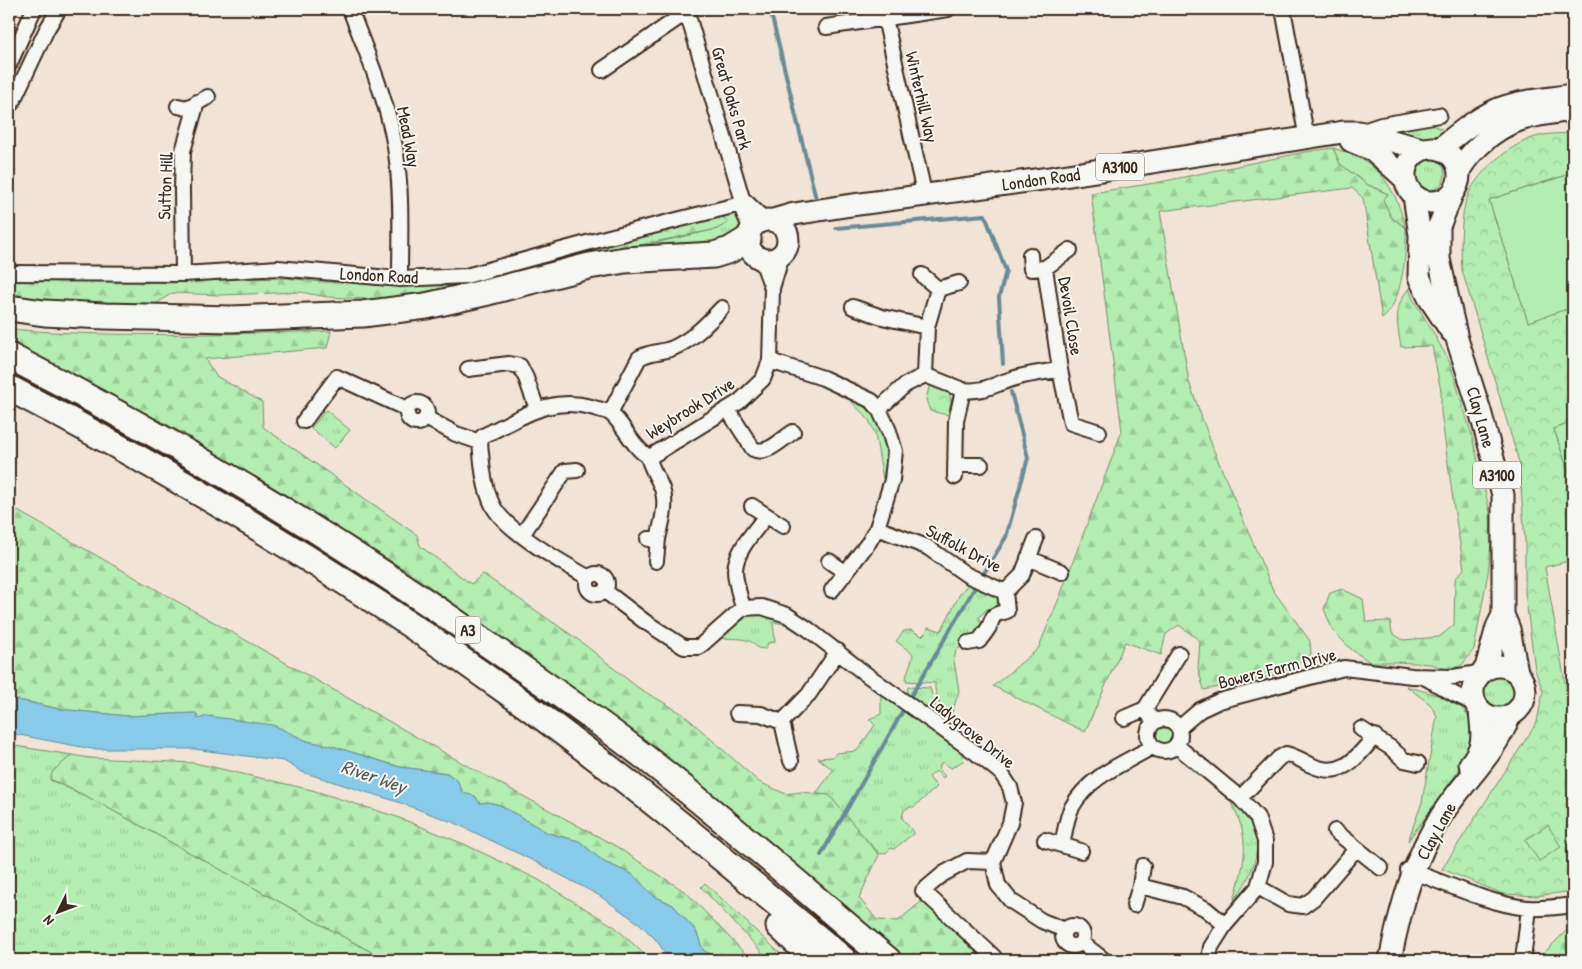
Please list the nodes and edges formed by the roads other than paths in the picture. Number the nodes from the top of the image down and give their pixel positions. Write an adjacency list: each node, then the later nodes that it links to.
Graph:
1 (34, 9): 9 (street)
2 (59, 9): 12 (street)
3 (350, 9): 34 (street, Mead Way)
4 (948, 9): 7 (street)
5 (1283, 9): 17 (street)
6 (687, 10): 10 (street); 24 (street, Great Oaks Park)
7 (884, 14): 8 (street); 22 (street, Winterhill Way)
8 (826, 27)
9 (9, 65)
10 (602, 70)
11 (1573, 95): 18 (main road)
12 (9, 106)
13 (178, 106): 32 (street, Sutton Hill)
14 (1573, 110): 19 (main road)
15 (1439, 115): 16 (street, London Road)
16 (1359, 132): 17 (main road, London Road); 18 (main road, London Road)
17 (1317, 137): 20 (main road, London Road); 22 (main road, London Road / A3100)
18 (1430, 149): 19 (main road, London Road); 20 (main road)
19 (1459, 170): 21 (main road)
20 (1404, 178): 23 (main road, London Road)
21 (1453, 192): 23 (main road); 42 (main road, Clay Lane / A3100)
22 (923, 194): 25 (main road, London Road / A3100)
23 (1414, 196): 42 (main road, Clay Lane / A3100)
24 (742, 201): 26 (street, Great Oaks Park); 34 (street, London Road)
25 (816, 211): 26 (main road, London Road / A3100); 27 (main road)
26 (760, 233): 27 (main road); 27 (main road); 36 (street, Weybrook Drive); 39 (highway)
27 (786, 245): 36 (street, Weybrook Drive)
28 (1070, 250): 30 (street, Devoil Close)
29 (1030, 254): 30 (street, Devoil Close)
30 (1045, 268): 46 (street, Devoil Close)
31 (9, 273): 32 (street, London Road)
32 (183, 274): 34 (street, London Road)
33 (922, 274): 37 (street)
34 (400, 278)
35 (959, 282): 37 (street)
36 (772, 288): 44 (street, Weybrook Drive)
37 (938, 290): 41 (street)
38 (853, 307): 41 (street)
39 (9, 308)
40 (722, 308): 53 (street)
41 (927, 328): 47 (street)
42 (1457, 339): 75 (main road, Clay Lane / A3100)
43 (9, 356): 116 (highway, A3)
44 (770, 361): 51 (street); 52 (street, Weybrook Drive)
45 (468, 369): 50 (street)
46 (1060, 370): 49 (street, Devoil Close); 56 (street, Devoil Close)
47 (925, 375): 49 (street, Devoil Close); 51 (street)
48 (9, 388): 94 (highway, A3)
49 (963, 390): 59 (street)
50 (537, 409): 53 (street); 57 (street)
51 (879, 409): 64 (street)
52 (728, 410): 55 (street); 58 (street, Weybrook Drive)
53 (610, 413): 58 (street, Weybrook Drive)
54 (304, 421): 57 (street)
55 (793, 432)
56 (1099, 432)
57 (480, 442): 65 (street)
58 (648, 456): 69 (street)
59 (981, 465)
60 (576, 470): 65 (street)
61 (752, 506): 62 (street)
62 (766, 516): 63 (street); 74 (street)
63 (782, 526)
64 (877, 528): 70 (street); 72 (street, Suffolk Drive)
65 (522, 535): 74 (street)
66 (1036, 539): 67 (street, Suffolk Drive)
67 (1028, 558): 71 (street, Suffolk Drive); 72 (street, Suffolk Drive)
68 (829, 560): 70 (street)
69 (656, 561)
70 (845, 572): 73 (street)
71 (1062, 572)
72 (1001, 589): 76 (street, Suffolk Drive)
73 (832, 590)
74 (743, 608): 77 (street, Ladygrove Drive)
75 (1503, 615): 79 (main road, Clay Lane / A3100); 80 (main road, Clay Lane / A3100)
76 (968, 643)
77 (838, 652): 87 (street); 103 (street, Ladygrove Drive)
78 (1179, 654): 83 (street)
79 (1482, 671): 80 (main road); 81 (street, Bowers Farm Drive); 82 (main road, Clay Lane / A3100)
80 (1517, 672): 85 (main road, Clay Lane / A3100)
81 (1423, 676): 82 (street, Bowers Farm Drive); 89 (street, Bowers Farm Drive)
82 (1478, 708): 85 (main road); 106 (main road, Clay Lane / A3100)
83 (1145, 709): 86 (street); 88 (street)
84 (737, 713): 87 (street)
85 (1510, 715): 106 (main road, Clay Lane / A3100)
86 (1124, 718)
87 (782, 722): 95 (street)
88 (1154, 722): 89 (street); 93 (street)
89 (1179, 728): 92 (street)
90 (1361, 729): 91 (street)
91 (1374, 736): 96 (street); 97 (street)
92 (1177, 746): 93 (street); 97 (street)
93 (1152, 747): 100 (street)
94 (593, 755): 114 (highway); 115 (highway, A3)
95 (791, 761)
96 (1418, 763)
97 (1240, 798): 108 (street)
98 (1334, 831): 101 (street)
99 (1045, 840): 100 (street)
100 (1062, 845): 102 (street)
101 (1356, 849): 105 (street); 108 (street)
102 (1081, 851)
103 (992, 862): 113 (street); 117 (street)
104 (1143, 866): 107 (street)
105 (1381, 868)
106 (1410, 870): 111 (street); 119 (main road, Clay Lane / A3100); 120 (main road, Clay Lane / A3100)
107 (1140, 886): 109 (street); 112 (street)
108 (1258, 887): 112 (street)
109 (1134, 905)
110 (1573, 905): 111 (street)
111 (1529, 908): 121 (street)
112 (1225, 925): 118 (street)
113 (994, 957)
114 (815, 960)
115 (844, 960)
116 (888, 960)
117 (1104, 960)
118 (1209, 960)
119 (1379, 960)
120 (1390, 960)
121 (1523, 960)

